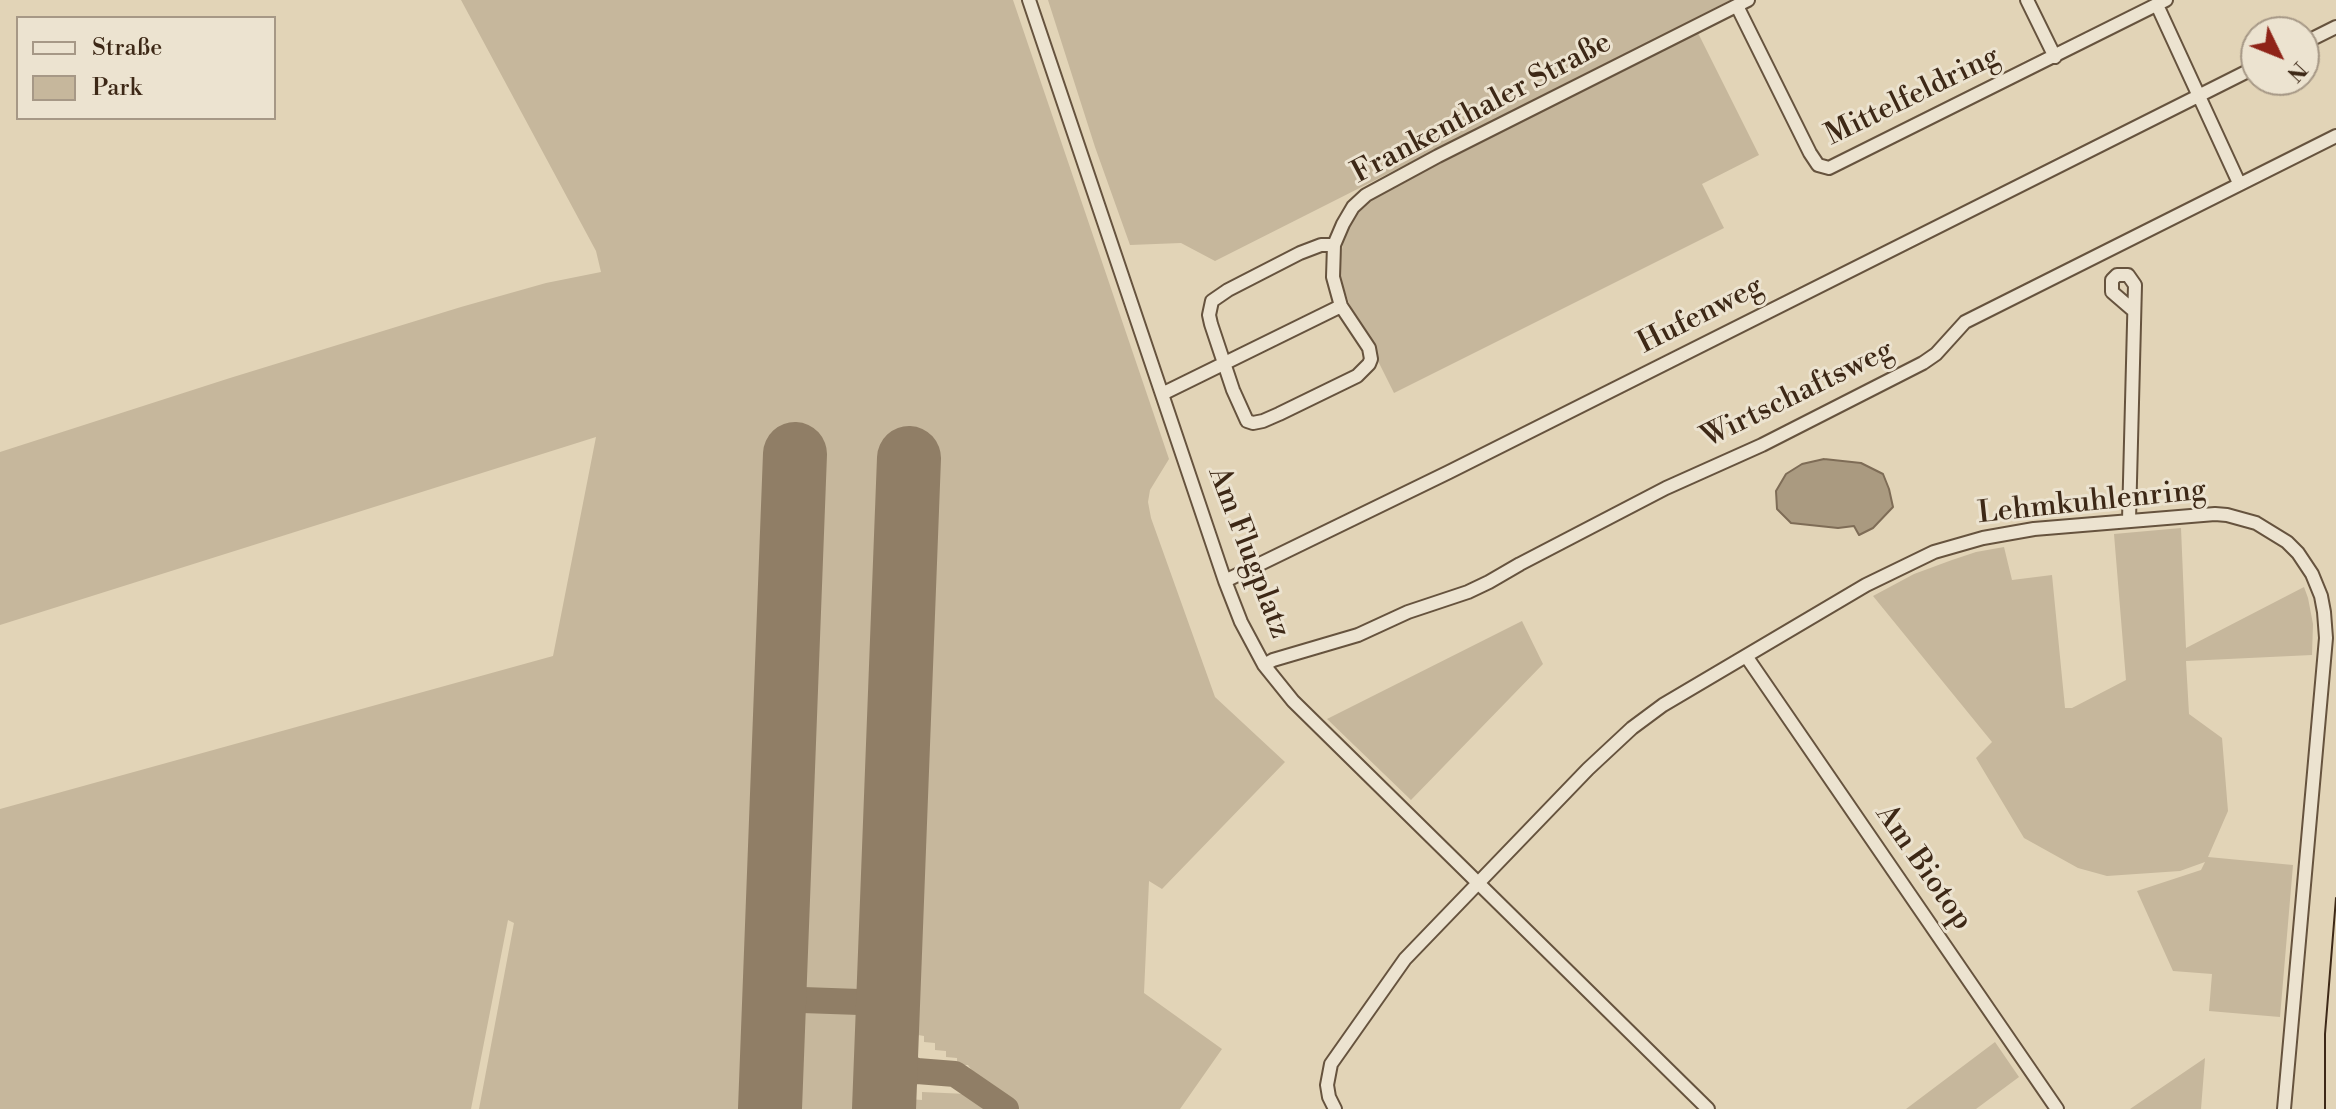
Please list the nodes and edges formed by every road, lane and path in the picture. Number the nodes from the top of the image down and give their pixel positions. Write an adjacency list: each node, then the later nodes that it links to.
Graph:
1 (1029, 0): 14 (street, Am Flugplatz)
2 (2027, 0): 5 (street)
3 (2162, 2): 5 (street, Mittelfeldring); 7 (street, Mittelfeldring)
4 (1742, 3): 5 (street, Mittelfeldring); 10 (street, Frankenthaler Straße)
5 (2055, 57)
6 (2240, 75): 7 (street, Hufenweg)
7 (2199, 96): 9 (street); 16 (street, Hufenweg)
8 (2336, 136): 9 (street, Wirtschaftsweg)
9 (2239, 183): 18 (street, Wirtschaftsweg)
10 (1334, 245): 11 (street, Frankenthaler Straße); 13 (street)
11 (1341, 306): 13 (street); 13 (street)
12 (2134, 311): 15 (street)
13 (1225, 364): 14 (street)
14 (1162, 394): 16 (street, Am Flugplatz)
15 (2129, 520): 17 (street, Lehmkuhlenring); 23 (street, Lehmkuhlenring)
16 (1225, 581): 18 (street, Am Flugplatz)
17 (1746, 656): 19 (street, Lehmkuhlenring); 22 (street, Am Biotop)
18 (1264, 665): 19 (street, Am Flugplatz)
19 (1477, 883): 20 (street, Lehmkuhlenring); 21 (street, Am Flugplatz)
20 (1335, 1109)
21 (1708, 1109)
22 (2057, 1109)
23 (2284, 1109)

